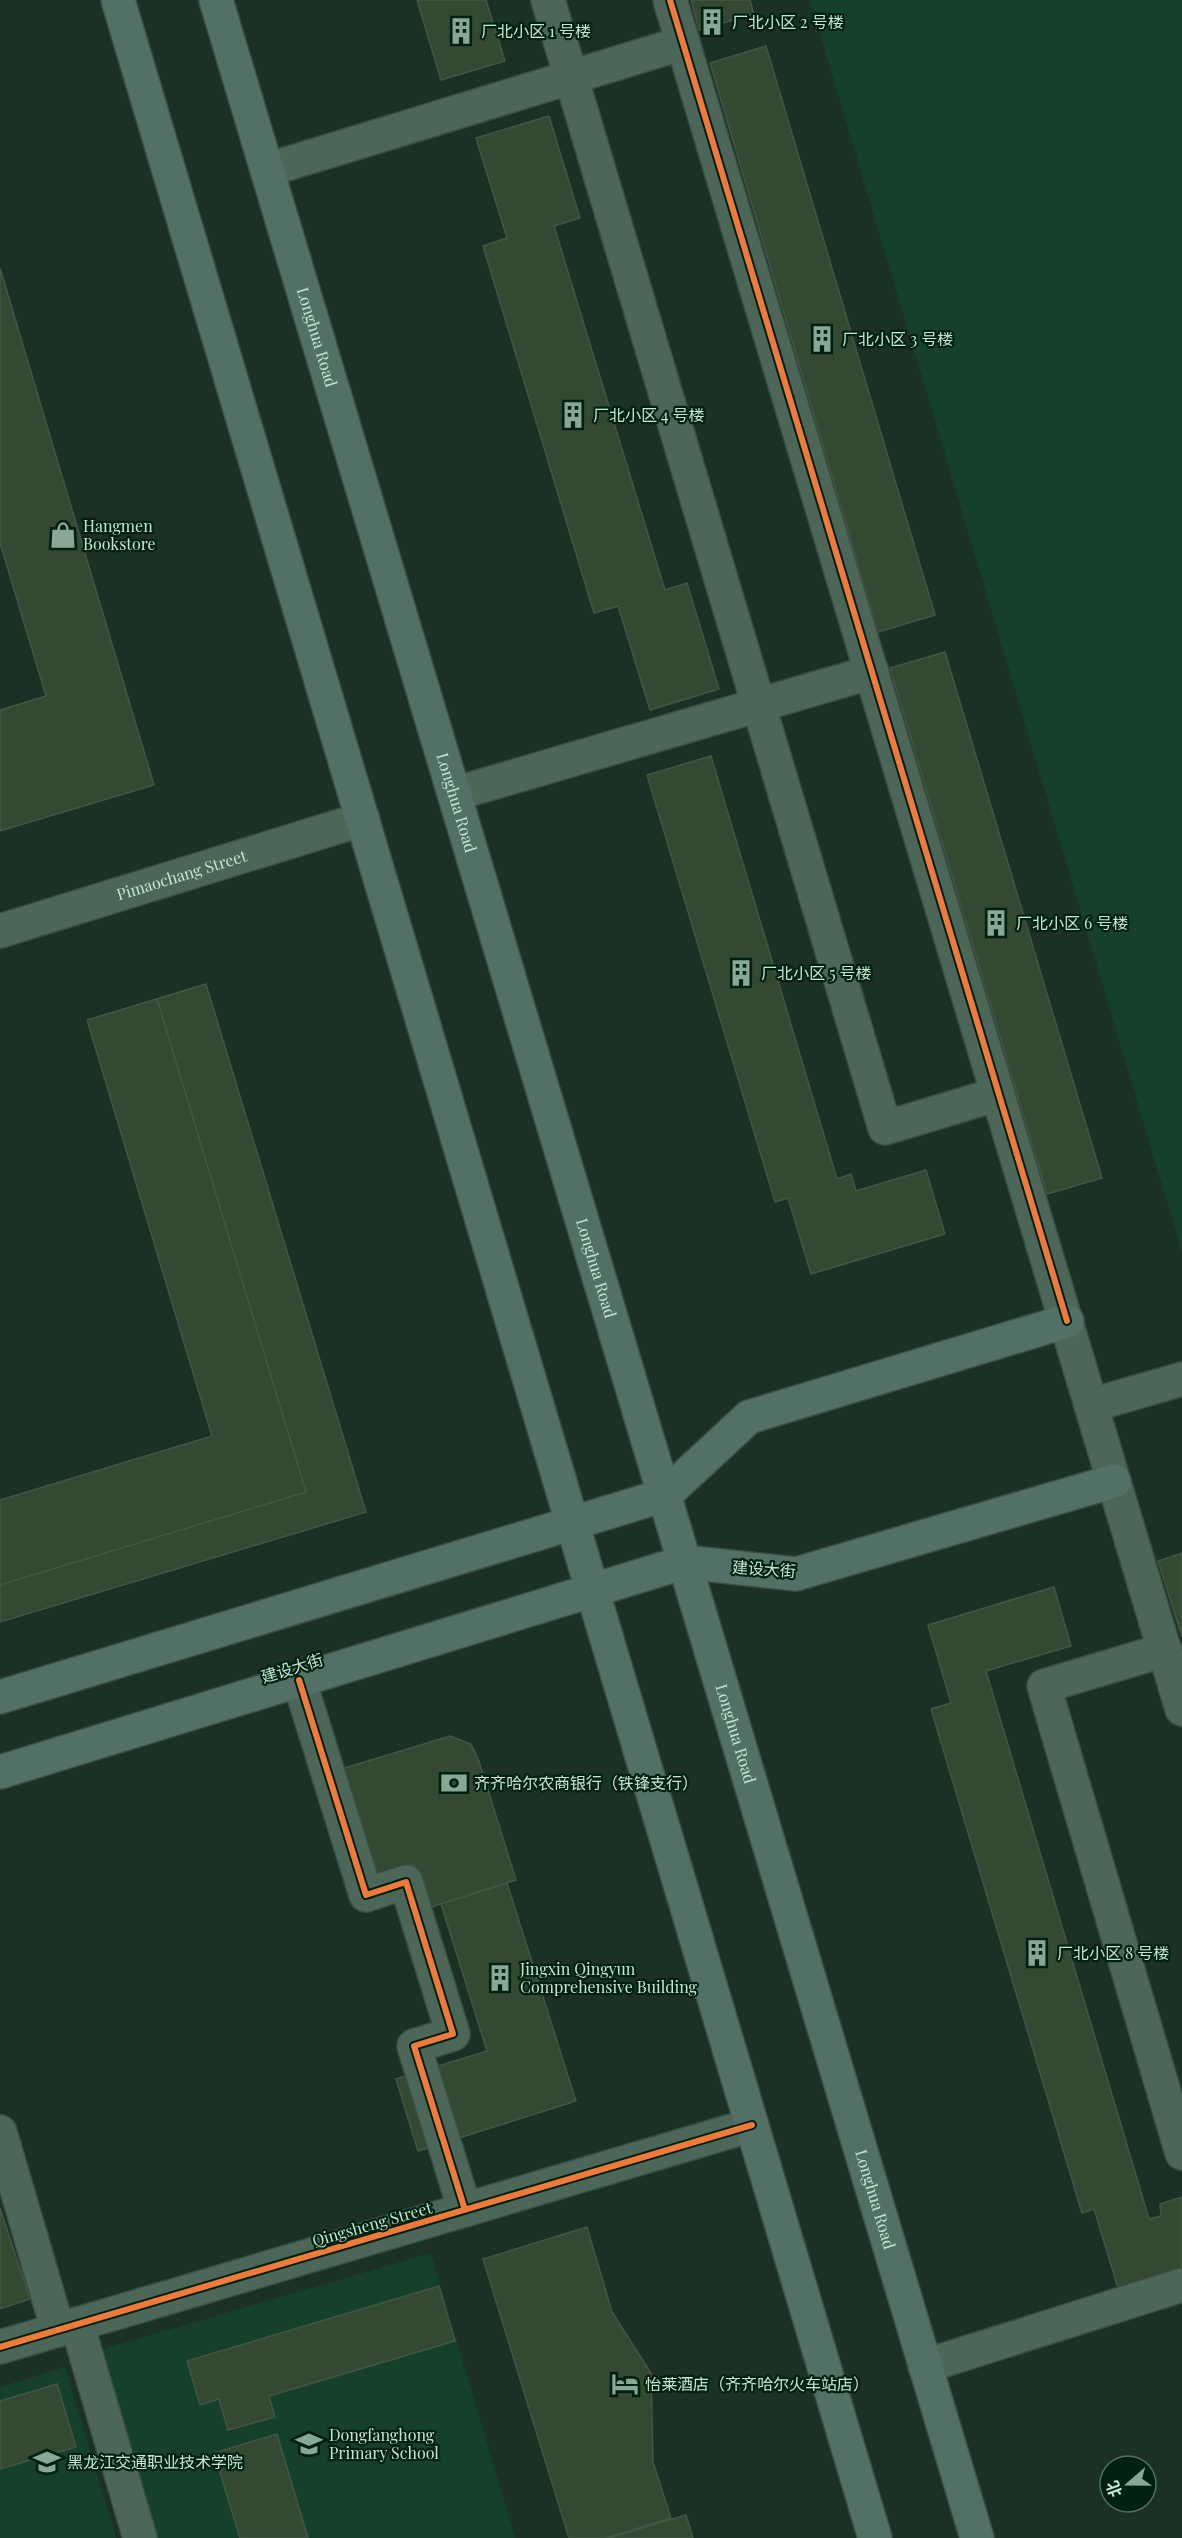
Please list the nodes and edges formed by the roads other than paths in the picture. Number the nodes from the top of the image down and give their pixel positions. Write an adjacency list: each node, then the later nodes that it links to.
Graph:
1 (118, 0): 11 (main road)
2 (216, 0): 7 (main road, Longhua Road)
3 (548, 0): 6 (street)
4 (670, 0): 5 (street)
5 (683, 43): 6 (street); 8 (street)
6 (571, 78): 7 (street); 9 (street)
7 (267, 170): 10 (main road, Longhua Road)
8 (872, 672): 9 (street); 13 (street)
9 (759, 705): 10 (street); 13 (street)
10 (454, 794): 18 (main road, Longhua Road)
11 (363, 819): 12 (street, Pimaochang Street); 19 (main road)
12 (0, 931)
13 (998, 1094): 14 (street)
14 (1067, 1321): 16 (street); 18 (main road)
15 (1182, 1379): 16 (street)
16 (1092, 1405): 17 (street)
17 (1114, 1481): 20 (main road, 建设大街); 22 (street)
18 (665, 1495): 19 (main road); 20 (main road, Longhua Road)
19 (573, 1523): 21 (main road); 24 (main road)
20 (685, 1562): 21 (main road, 建设大街); 34 (main road, Longhua Road)
21 (593, 1590): 23 (main road, 建设大街); 27 (main road)
22 (1165, 1650): 25 (street); 29 (street)
23 (299, 1680): 26 (main road, 建设大街); 30 (street)
24 (0, 1697)
25 (1182, 1709)
26 (0, 1772)
27 (752, 2126): 30 (street, Qingsheng Street); 36 (main road)
28 (0, 2132): 32 (street)
29 (1182, 2153)
30 (465, 2210): 32 (street, Qingsheng Street)
31 (1182, 2285): 34 (street)
32 (68, 2327): 33 (street, Qingsheng Street); 35 (street)
33 (0, 2347)
34 (925, 2366): 37 (main road, Longhua Road)
35 (140, 2538)
36 (875, 2538)
37 (977, 2538)

